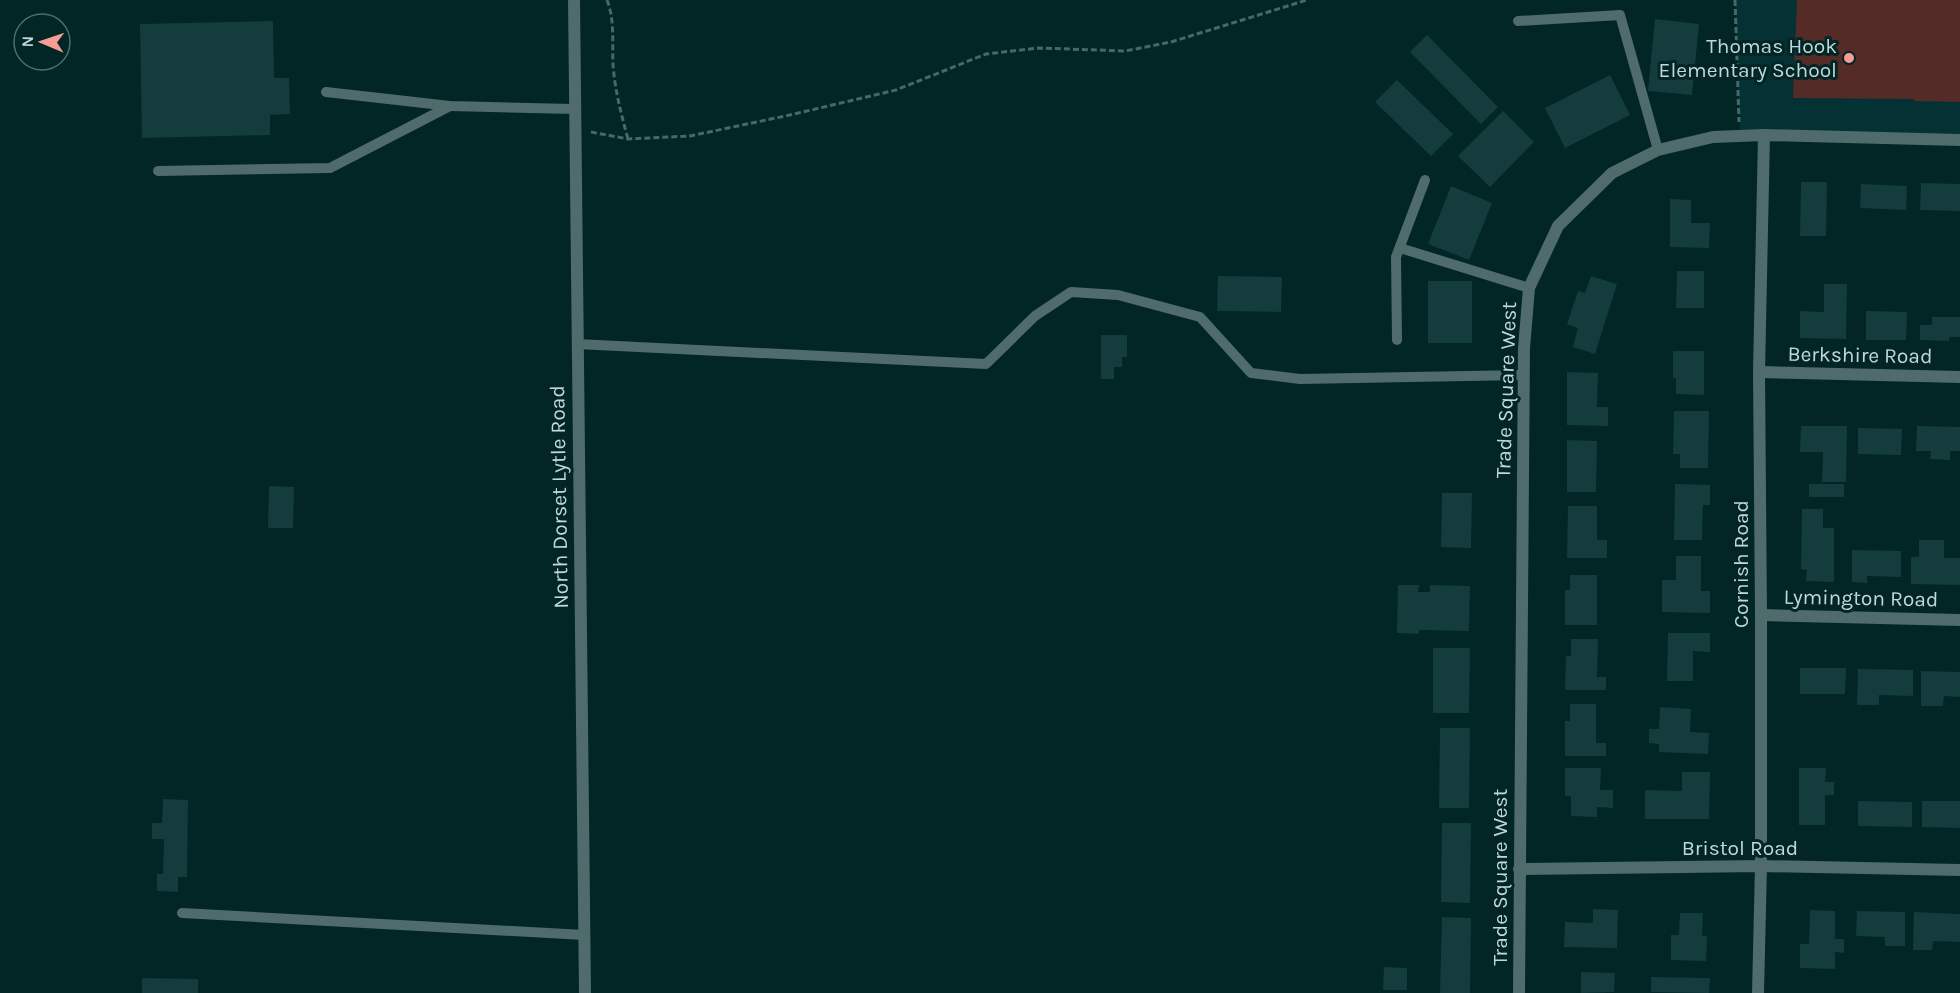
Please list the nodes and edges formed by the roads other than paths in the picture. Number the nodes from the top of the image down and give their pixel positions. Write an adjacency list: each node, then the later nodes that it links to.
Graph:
1 (574, 0): 5 (street, North Dorset Lytle Road)
2 (1518, 21): 8 (lane)
3 (326, 92): 4 (lane)
4 (450, 106): 5 (lane); 9 (lane)
5 (574, 109): 14 (street, North Dorset Lytle Road)
6 (1764, 135): 7 (street, Trade Square West); 8 (street, Trade Square West); 15 (street, Cornish Road)
7 (1960, 140)
8 (1658, 150): 12 (street, Trade Square West)
9 (158, 171)
10 (1425, 180): 11 (lane)
11 (1400, 248): 12 (lane); 13 (lane)
12 (1529, 288): 16 (street, Trade Square West)
13 (1397, 340)
14 (577, 344): 16 (lane); 24 (street, North Dorset Lytle Road)
15 (1759, 372): 17 (street, Berkshire Road); 18 (street, Cornish Road)
16 (1523, 375): 21 (street, Trade Square West)
17 (1960, 377)
18 (1761, 615): 19 (street, Lymington Road); 20 (street, Cornish Road)
19 (1960, 620)
20 (1761, 866): 21 (street, Bristol Road); 22 (street, Bristol Road); 27 (street, Cornish Road)
21 (1519, 869): 26 (street, Trade Square West)
22 (1960, 870)
23 (182, 913): 24 (lane)
24 (584, 935): 25 (street, North Dorset Lytle Road)
25 (585, 993)
26 (1519, 993)
27 (1758, 993)

